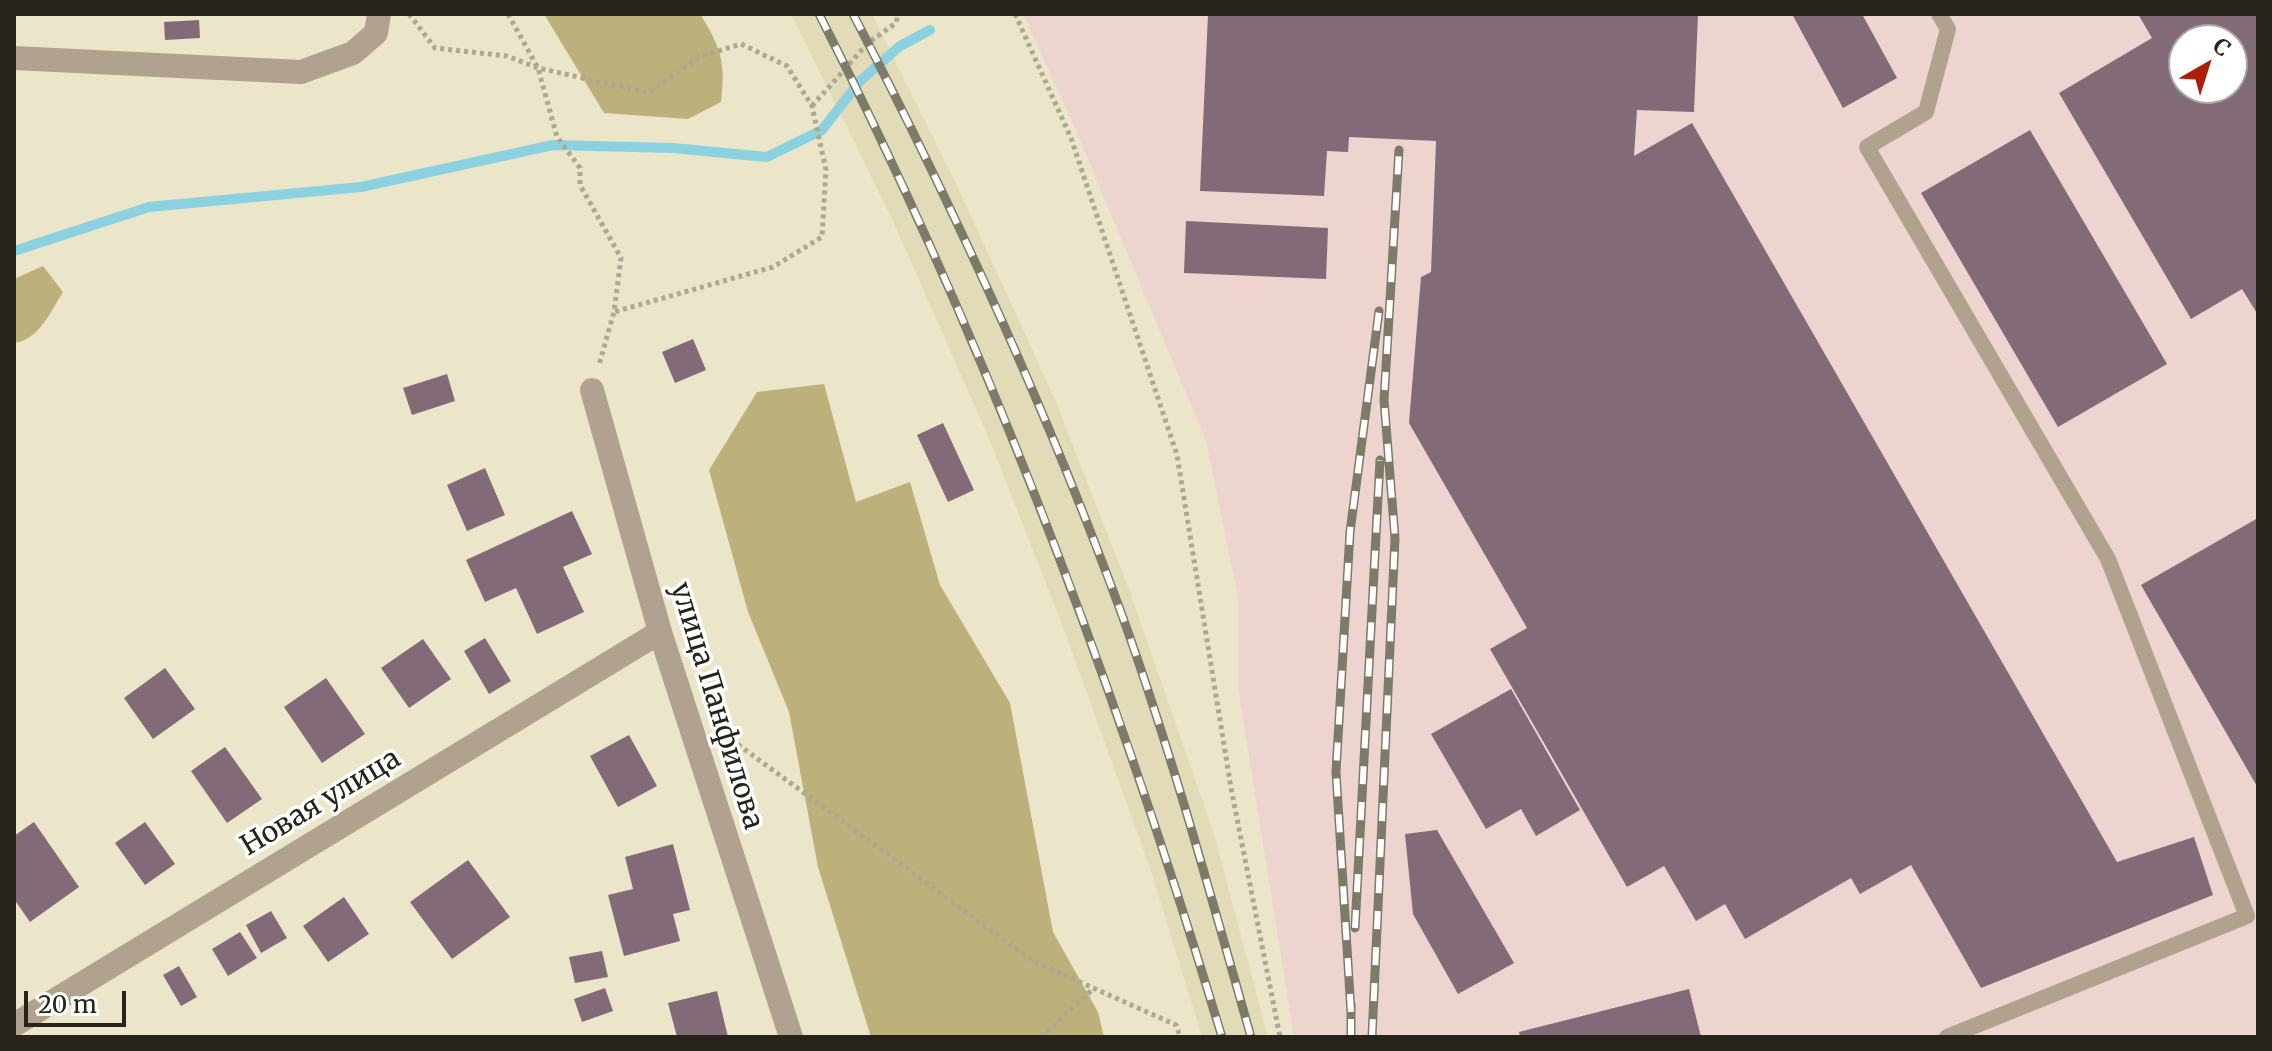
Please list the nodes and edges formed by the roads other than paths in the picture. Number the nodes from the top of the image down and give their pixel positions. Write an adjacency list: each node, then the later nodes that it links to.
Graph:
1 (379, 14): 3 (street)
2 (1939, 14): 6 (lane)
3 (14, 58)
4 (592, 390): 5 (street, улица Панфилова)
5 (660, 632): 7 (street, Новая улица); 8 (street, улица Панфилова)
6 (2253, 918): 9 (lane)
7 (14, 1025)
8 (791, 1037)
9 (1947, 1037)

